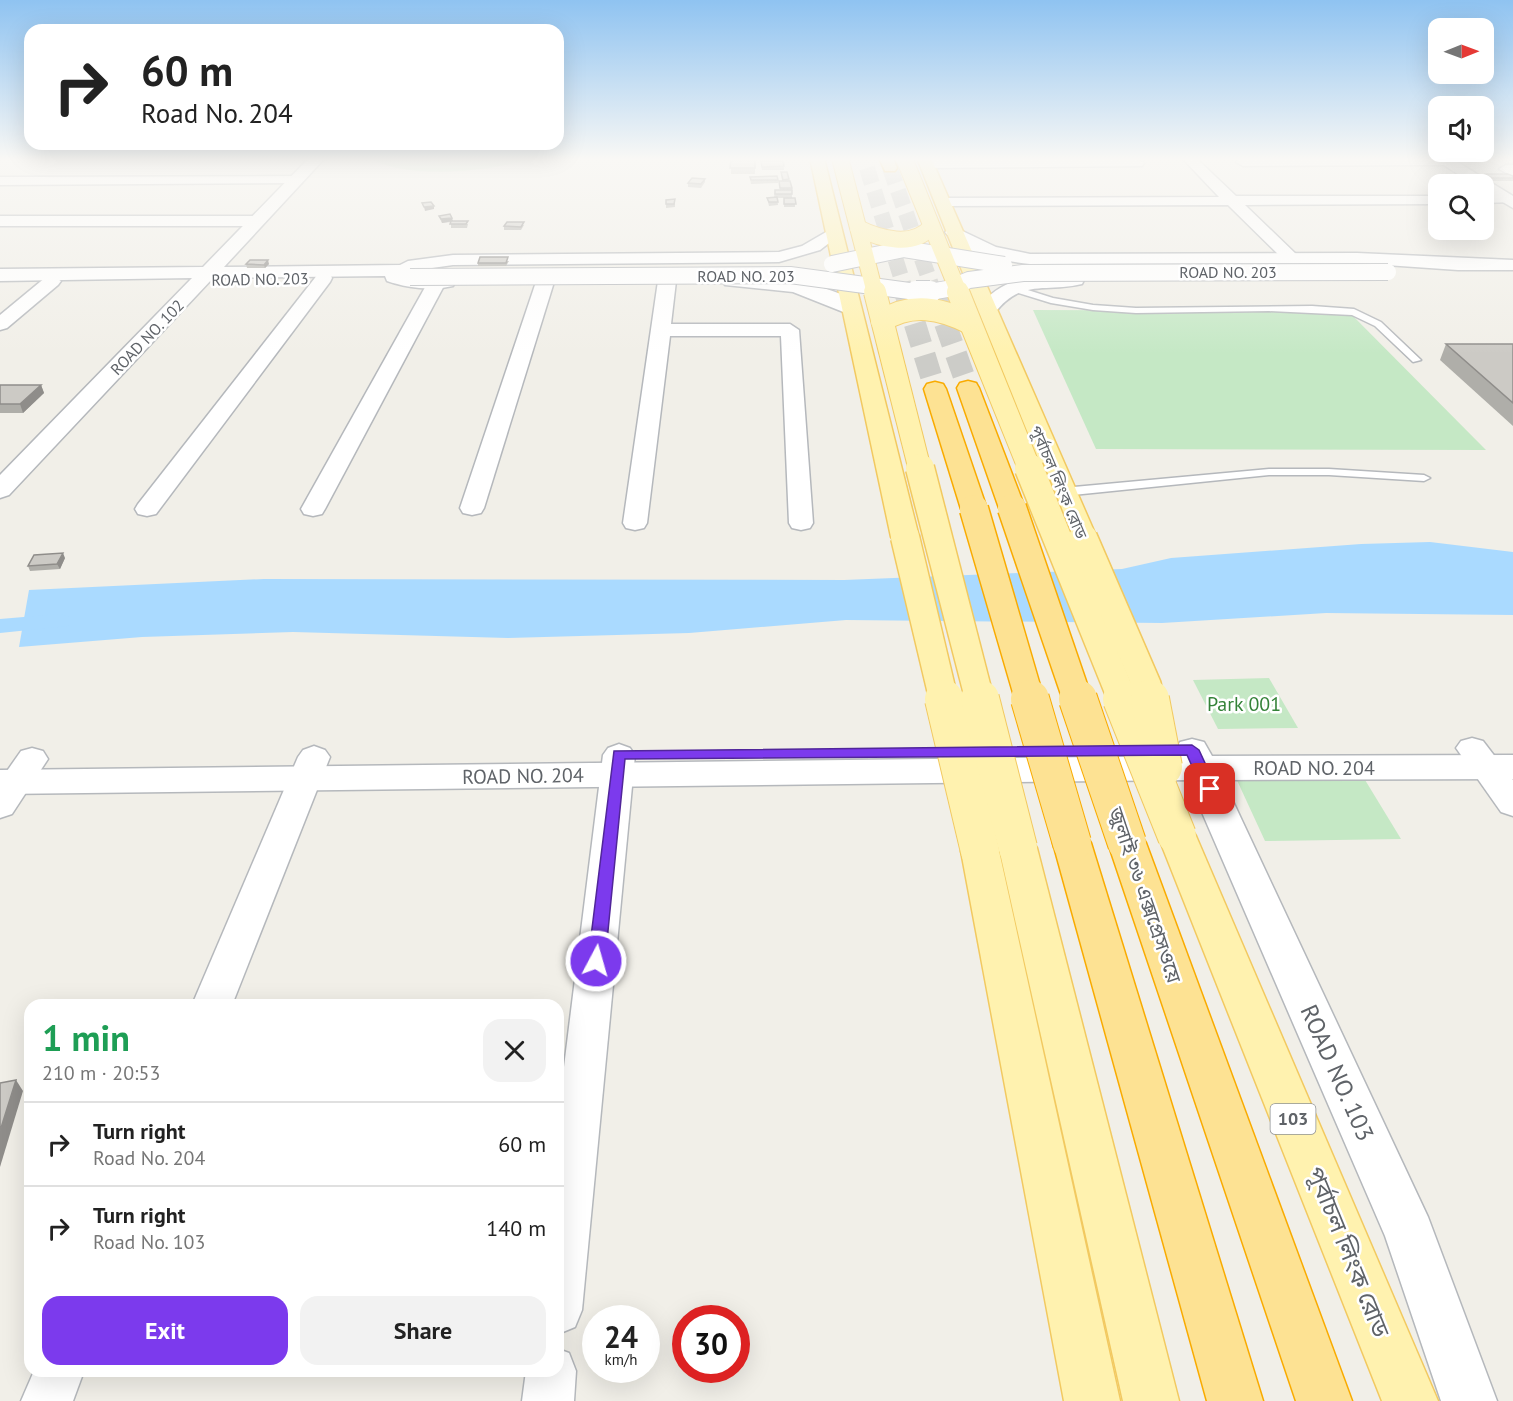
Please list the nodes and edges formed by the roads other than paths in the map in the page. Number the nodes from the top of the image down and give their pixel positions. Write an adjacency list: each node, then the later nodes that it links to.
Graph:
1 (249, 223): 17 (street, ROAD NO. 102)
2 (842, 223): 7 (main road)
3 (845, 223): 7 (main road, bridge)
4 (935, 223): 8 (main road, bridge)
5 (942, 223): 8 (main road, পূর্বাচল লিংক রোড)
6 (1255, 223): 9 (street)
7 (845, 230): 8 (main road, bridge); 10 (main road, bridge); 15 (street, ROAD NO. 203); 27 (main road)
8 (942, 238): 9 (street, ROAD NO. 203); 10 (street, ROAD NO. 203, bridge); 12 (street, ROAD NO. 203, bridge); 24 (main road, bridge); 28 (main road, পূর্বাচল লিংক রোড)
9 (1291, 258): 12 (street, ROAD NO. 203)
10 (866, 259): 15 (street, ROAD NO. 203, bridge); 25 (main road, bridge)
11 (1513, 265): 13 (street, ROAD NO. 203)
12 (1400, 268): 13 (street, ROAD NO. 203); 13 (street, ROAD NO. 203); 24 (street, ROAD NO. 203, bridge); 26 (street, ROAD NO. 203)
13 (1484, 268): 14 (street, ROAD NO. 203)
14 (1513, 272)
15 (405, 273): 17 (street, ROAD NO. 203); 18 (street, ROAD NO. 203); 22 (street, ROAD NO. 203); 25 (street, ROAD NO. 203, bridge)
16 (0, 275): 17 (street)
17 (197, 277): 18 (street, ROAD NO. 203); 19 (street, ROAD NO. 203); 35 (street, ROAD NO. 102); 37 (street, ROAD NO. 102)
18 (324, 278): 41 (street)
19 (52, 281): 21 (street, ROAD NO. 203); 30 (street)
20 (667, 281): 23 (street, ROAD NO. 203); 27 (street, ROAD NO. 203); 31 (street)
21 (0, 282)
22 (437, 282): 23 (street, ROAD NO. 203); 39 (street)
23 (545, 282): 40 (street)
24 (954, 284): 25 (street, ROAD NO. 203, bridge); 28 (main road, bridge)
25 (873, 285): 29 (main road, bridge)
26 (1012, 288): 28 (street, ROAD NO. 203); 32 (lane)
27 (851, 309): 51 (main road, bridge)
28 (979, 317): 29 (main road, bridge); 38 (main road, পূর্বাচল লিংক রোড); 50 (main road, bridge)
29 (882, 321): 51 (main road, bridge)
30 (0, 324)
31 (661, 330): 42 (street); 43 (street)
32 (1416, 360)
33 (968, 388): 61 (highway, জুলাই ৩৬ এক্সপ্রেসওয়ে, bridge)
34 (935, 389): 60 (highway, bridge)
35 (0, 468)
36 (1424, 477): 38 (lane)
37 (0, 490)
38 (1063, 492): 50 (main road, পূর্বাচল লিংক রোড / 103, bridge)
39 (314, 508)
40 (472, 508)
41 (147, 509)
42 (635, 523)
43 (801, 523)
44 (1496, 757): 45 (street, ROAD NO. 204); 49 (street)
45 (1196, 759): 46 (street, ROAD NO. 204); 63 (street, ROAD NO. 103)
46 (618, 765): 47 (street, ROAD NO. 204); 53 (street)
47 (310, 768): 48 (street, ROAD NO. 204); 52 (street)
48 (10, 778)
49 (1513, 804)
50 (1172, 824): 62 (main road, পূর্বাচল লিংক রোড / 103)
51 (999, 849): 58 (main road); 59 (main road)
52 (214, 999)
53 (564, 1256)
54 (57, 1377): 56 (street)
55 (550, 1377): 57 (street)
56 (47, 1401)
57 (548, 1401)
58 (1092, 1401)
59 (1151, 1401)
60 (1235, 1401)
61 (1324, 1401)
62 (1410, 1401)
63 (1469, 1401)

